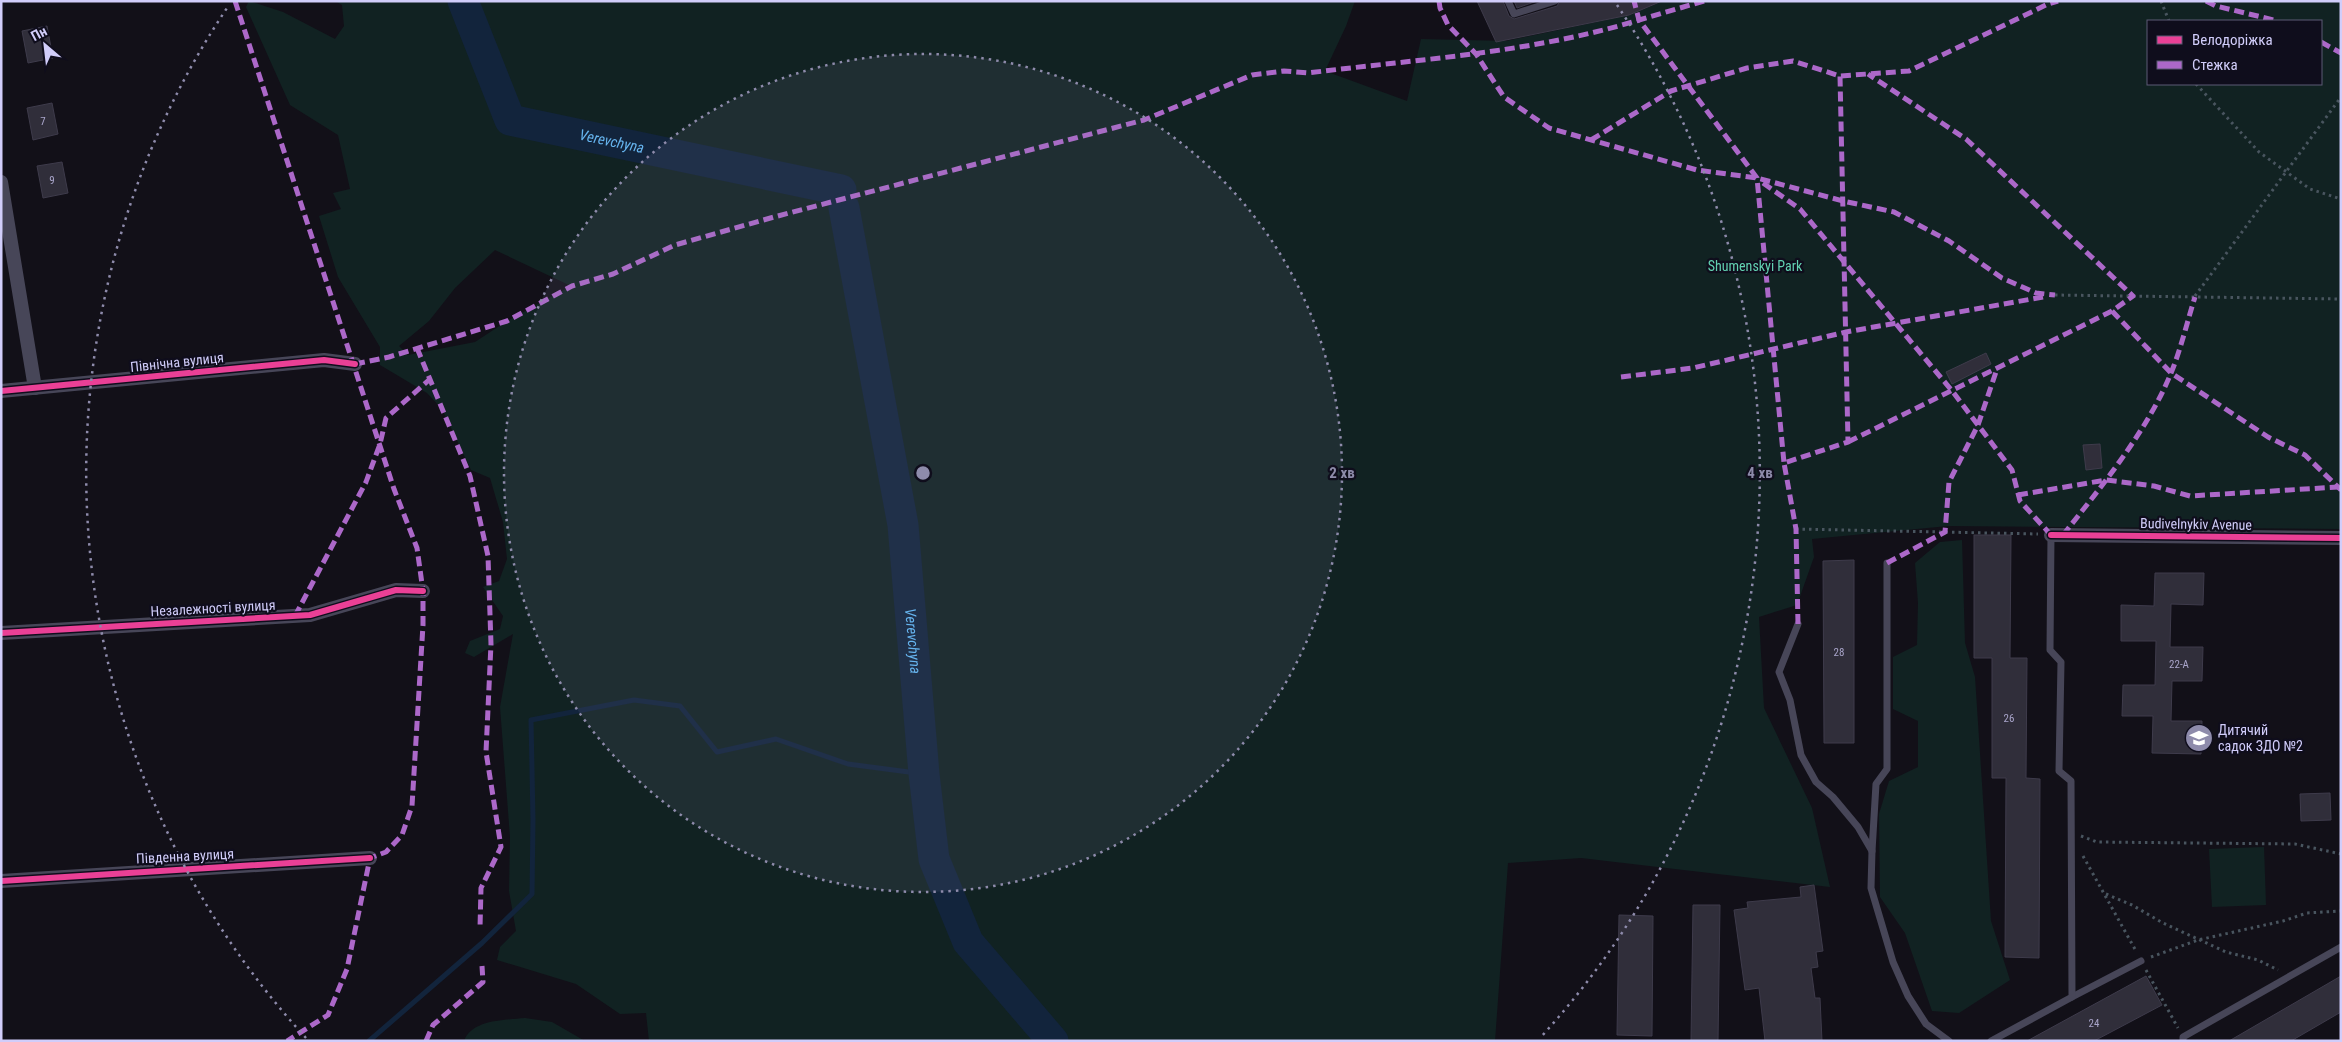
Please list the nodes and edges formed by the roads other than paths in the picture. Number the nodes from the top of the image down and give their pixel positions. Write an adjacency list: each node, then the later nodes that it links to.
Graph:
1 (1508, 1): 2 (lane)
2 (1555, 1)
3 (1, 182): 5 (street)
4 (355, 364): 5 (street, Північна вулиця)
5 (35, 388): 6 (street, Північна вулиця)
6 (1, 391)
7 (2051, 535): 8 (street, Budivelnykiv Avenue); 18 (lane)
8 (2341, 538)
9 (1887, 564): 13 (lane)
10 (423, 591): 12 (street, Незалежності вулиця)
11 (1798, 624): 13 (lane)
12 (1, 633)
13 (1872, 852): 20 (lane)
14 (370, 858): 15 (street, Південна вулиця)
15 (1, 881)
16 (2341, 947): 19 (lane)
17 (2141, 961): 18 (lane)
18 (2072, 998): 21 (lane)
19 (2183, 1039)
20 (1949, 1041)
21 (1991, 1041)

